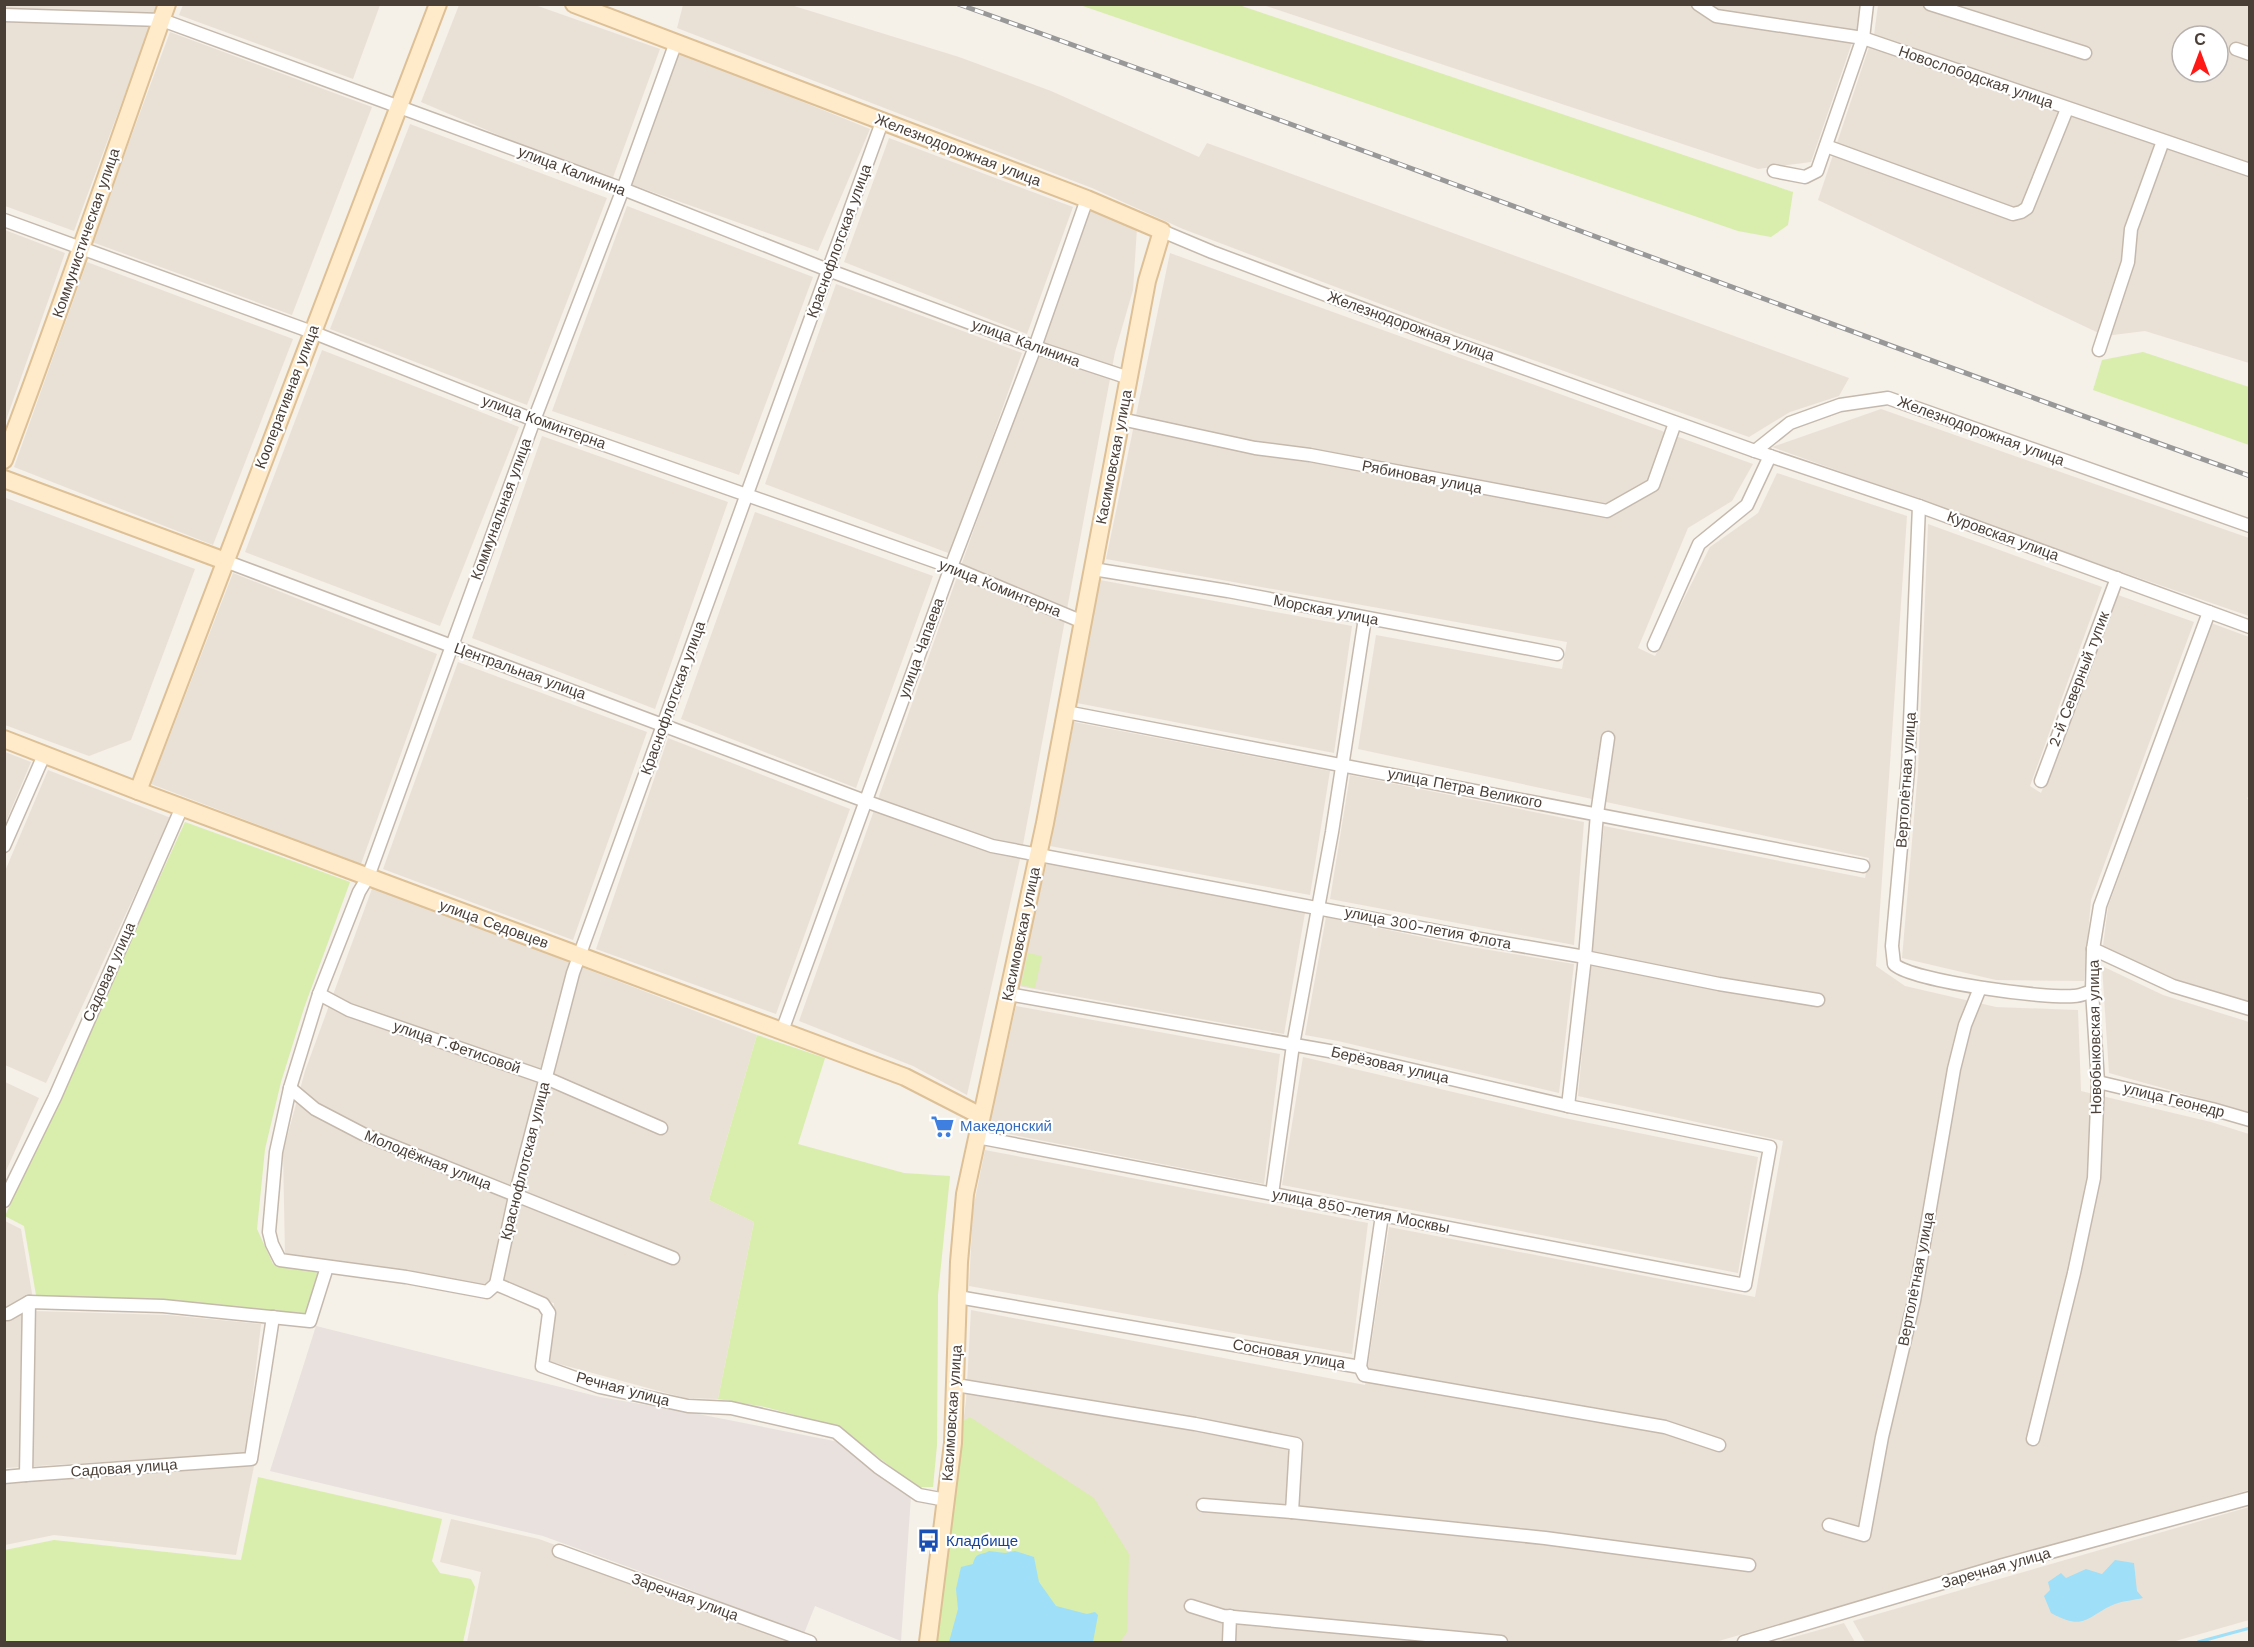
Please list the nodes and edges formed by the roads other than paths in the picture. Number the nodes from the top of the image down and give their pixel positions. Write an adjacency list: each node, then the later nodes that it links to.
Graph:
1 (438, 4): 13 (street, Кооперативная улица)
2 (574, 4): 9 (street, Железнодорожная улица)
3 (1698, 4): 8 (street, Новослободская улица)
4 (1867, 4): 8 (street)
5 (1930, 4): 11 (street)
6 (164, 12): 7 (street, улица Калинина); 13 (street, улица Калинина); 24 (street, Коммунистическая улица)
7 (4, 15)
8 (1863, 38): 14 (street, Новослободская улица); 17 (street)
9 (676, 42): 15 (street, Железнодорожная улица); 20 (street, Коммунальная улица)
10 (2236, 49): 12 (street)
11 (2085, 53)
12 (2250, 54)
13 (399, 106): 20 (street, улица Калинина); 26 (street, Кооперативная улица)
14 (2067, 109): 16 (street, Новослободская улица); 17 (street)
15 (882, 122): 21 (street, Железнодорожная улица); 25 (street, Краснофлотская улица)
16 (2163, 141): 18 (street, Новослободская улица); 28 (street)
17 (1826, 146): 19 (street)
18 (2250, 170)
19 (1774, 171)
20 (623, 189): 25 (street, улица Калинина); 31 (street, Коммунальная улица)
21 (1088, 199): 23 (street, Железнодорожная улица); 27 (street, улица Чапаева)
22 (4, 220): 24 (street, улица Коминтерна)
23 (1162, 231): 29 (street, Касимовская улица); 32 (street, Железнодорожная улица)
24 (80, 248): 26 (street, улица Коминтерна); 35 (street, Коммунистическая улица)
25 (828, 270): 27 (street, улица Калинина); 37 (street, Краснофлотская улица)
26 (312, 332): 31 (street, улица Коминтерна); 40 (street, Кооперативная улица)
27 (1035, 347): 29 (street, улица Калинина); 41 (street, улица Чапаева)
28 (2099, 350)
29 (1129, 378): 30 (street, Касимовская улица)
30 (1122, 419): 32 (street, Рябиновая улица); 42 (street, Касимовская улица)
31 (534, 420): 37 (street, улица Коминтерна); 49 (street, Коммунальная улица)
32 (1675, 423): 33 (street, Железнодорожная улица)
33 (1755, 451): 34 (street, Куровская улица); 39 (street, Железнодорожная улица)
34 (1770, 456): 38 (street, Куровская улица); 48 (street)
35 (4, 460)
36 (4, 479): 40 (street, Центральная улица)
37 (749, 494): 41 (street, улица Коминтерна); 52 (street, Краснофлотская улица)
38 (1919, 506): 43 (street, Куровская улица); 70 (street, Вертолётная улица)
39 (2250, 526)
40 (225, 561): 49 (street, Центральная улица); 58 (street, Кооперативная улица)
41 (951, 567): 46 (street, улица Коминтерна); 59 (street, улица Чапаева)
42 (1094, 569): 45 (street, Морская улица); 46 (street, Касимовская улица)
43 (2117, 578): 44 (street, Куровская улица); 57 (street, 2-й Северный тупик)
44 (2209, 612): 47 (street, Куровская улица); 67 (street, Новобыковская улица)
45 (1365, 618): 50 (street, Морская улица); 56 (street)
46 (1083, 622): 51 (street, Касимовская улица)
47 (2250, 627)
48 (1654, 645)
49 (451, 646): 52 (street, Центральная улица); 65 (street, Коммунальная улица)
50 (1557, 654)
51 (1066, 712): 56 (street, улица Петра Великого); 63 (street, Касимовская улица)
52 (663, 724): 59 (street, Центральная улица); 68 (street, Краснофлотская улица)
53 (1608, 738): 61 (street)
54 (4, 739): 55 (street, улица Седовцев)
55 (44, 754): 58 (street, улица Седовцев); 62 (street)
56 (1343, 764): 61 (street, улица Петра Великого); 66 (street)
57 (2041, 781)
58 (138, 791): 60 (street, улица Седовцев)
59 (865, 801): 63 (street, Центральная улица); 76 (street, улица Чапаева)
60 (182, 807): 65 (street, улица Седовцев); 88 (street, Садовая улица)
61 (1597, 814): 64 (street, улица Петра Великого); 69 (street)
62 (4, 846)
63 (1038, 856): 66 (street, улица 300-летия Флота); 73 (street, Касимовская улица)
64 (1863, 866)
65 (368, 877): 68 (street, улица Седовцев); 72 (street, Коммунальная улица)
66 (1318, 907): 69 (street, улица 300-летия Флота); 77 (street)
67 (2093, 949): 71 (street, Новобыковская улица); 75 (street)
68 (580, 956): 76 (street, улица Седовцев); 78 (street, Краснофлотская улица)
69 (1585, 957): 74 (street, улица 300-летия Флота); 81 (street)
70 (1980, 988): 71 (street, Вертолётная улица); 108 (street, Вертолётная улица)
71 (2092, 991): 79 (street, Новобыковская улица)
72 (319, 994): 78 (street, улица Г.Фетисовой); 80 (street, Коммунальная улица)
73 (1008, 994): 77 (street, Берёзовая улица); 82 (street, Касимовская улица)
74 (1818, 1000)
75 (2250, 1009)
76 (782, 1031): 82 (street, улица Седовцев)
77 (1293, 1045): 81 (street, Берёзовая улица); 86 (street)
78 (546, 1078): 84 (street, улица Г.Фетисовой); 87 (street, Краснофлотская улица)
79 (2098, 1082): 83 (street, улица Геонедр); 100 (street, Новобыковская улица)
80 (290, 1088): 87 (street, Молодёжная улица); 91 (street, Коммунальная улица)
81 (1568, 1106): 93 (street, Берёзовая улица)
82 (981, 1116): 85 (street, Касимовская улица)
83 (2250, 1120)
84 (661, 1128)
85 (977, 1137): 86 (street, улица 850-летия Москвы); 94 (street, Касимовская улица)
86 (1272, 1194): 89 (street, улица 850-летия Москвы)
87 (515, 1196): 90 (street, Молодёжная улица); 92 (street, Краснофлотская улица)
88 (4, 1201)
89 (1382, 1215): 93 (street, улица 850-летия Москвы); 98 (street)
90 (674, 1258)
91 (327, 1267): 92 (street); 97 (street)
92 (496, 1284): 105 (street, Речная улица)
93 (1745, 1285)
94 (958, 1297): 98 (street, Сосновая улица); 99 (street, Касимовская улица)
95 (28, 1302): 96 (street); 97 (street); 102 (street)
96 (4, 1314)
97 (273, 1317): 102 (street, Садовая улица)
98 (1360, 1367): 101 (street, Сосновая улица)
99 (956, 1385): 105 (street, Касимовская улица); 107 (street)
100 (2033, 1439)
101 (1719, 1445)
102 (26, 1475): 103 (street)
103 (4, 1477)
104 (2250, 1498): 117 (street, Заречная улица)
105 (946, 1500): 114 (street, Касимовская улица)
106 (1203, 1505): 107 (street)
107 (1292, 1512): 110 (street)
108 (1829, 1525)
109 (559, 1551): 113 (street, Заречная улица)
110 (1749, 1565)
111 (1191, 1606): 112 (street)
112 (1230, 1616): 115 (street); 116 (street)
113 (810, 1642)
114 (928, 1642)
115 (1229, 1642)
116 (1501, 1642)
117 (1744, 1642)

